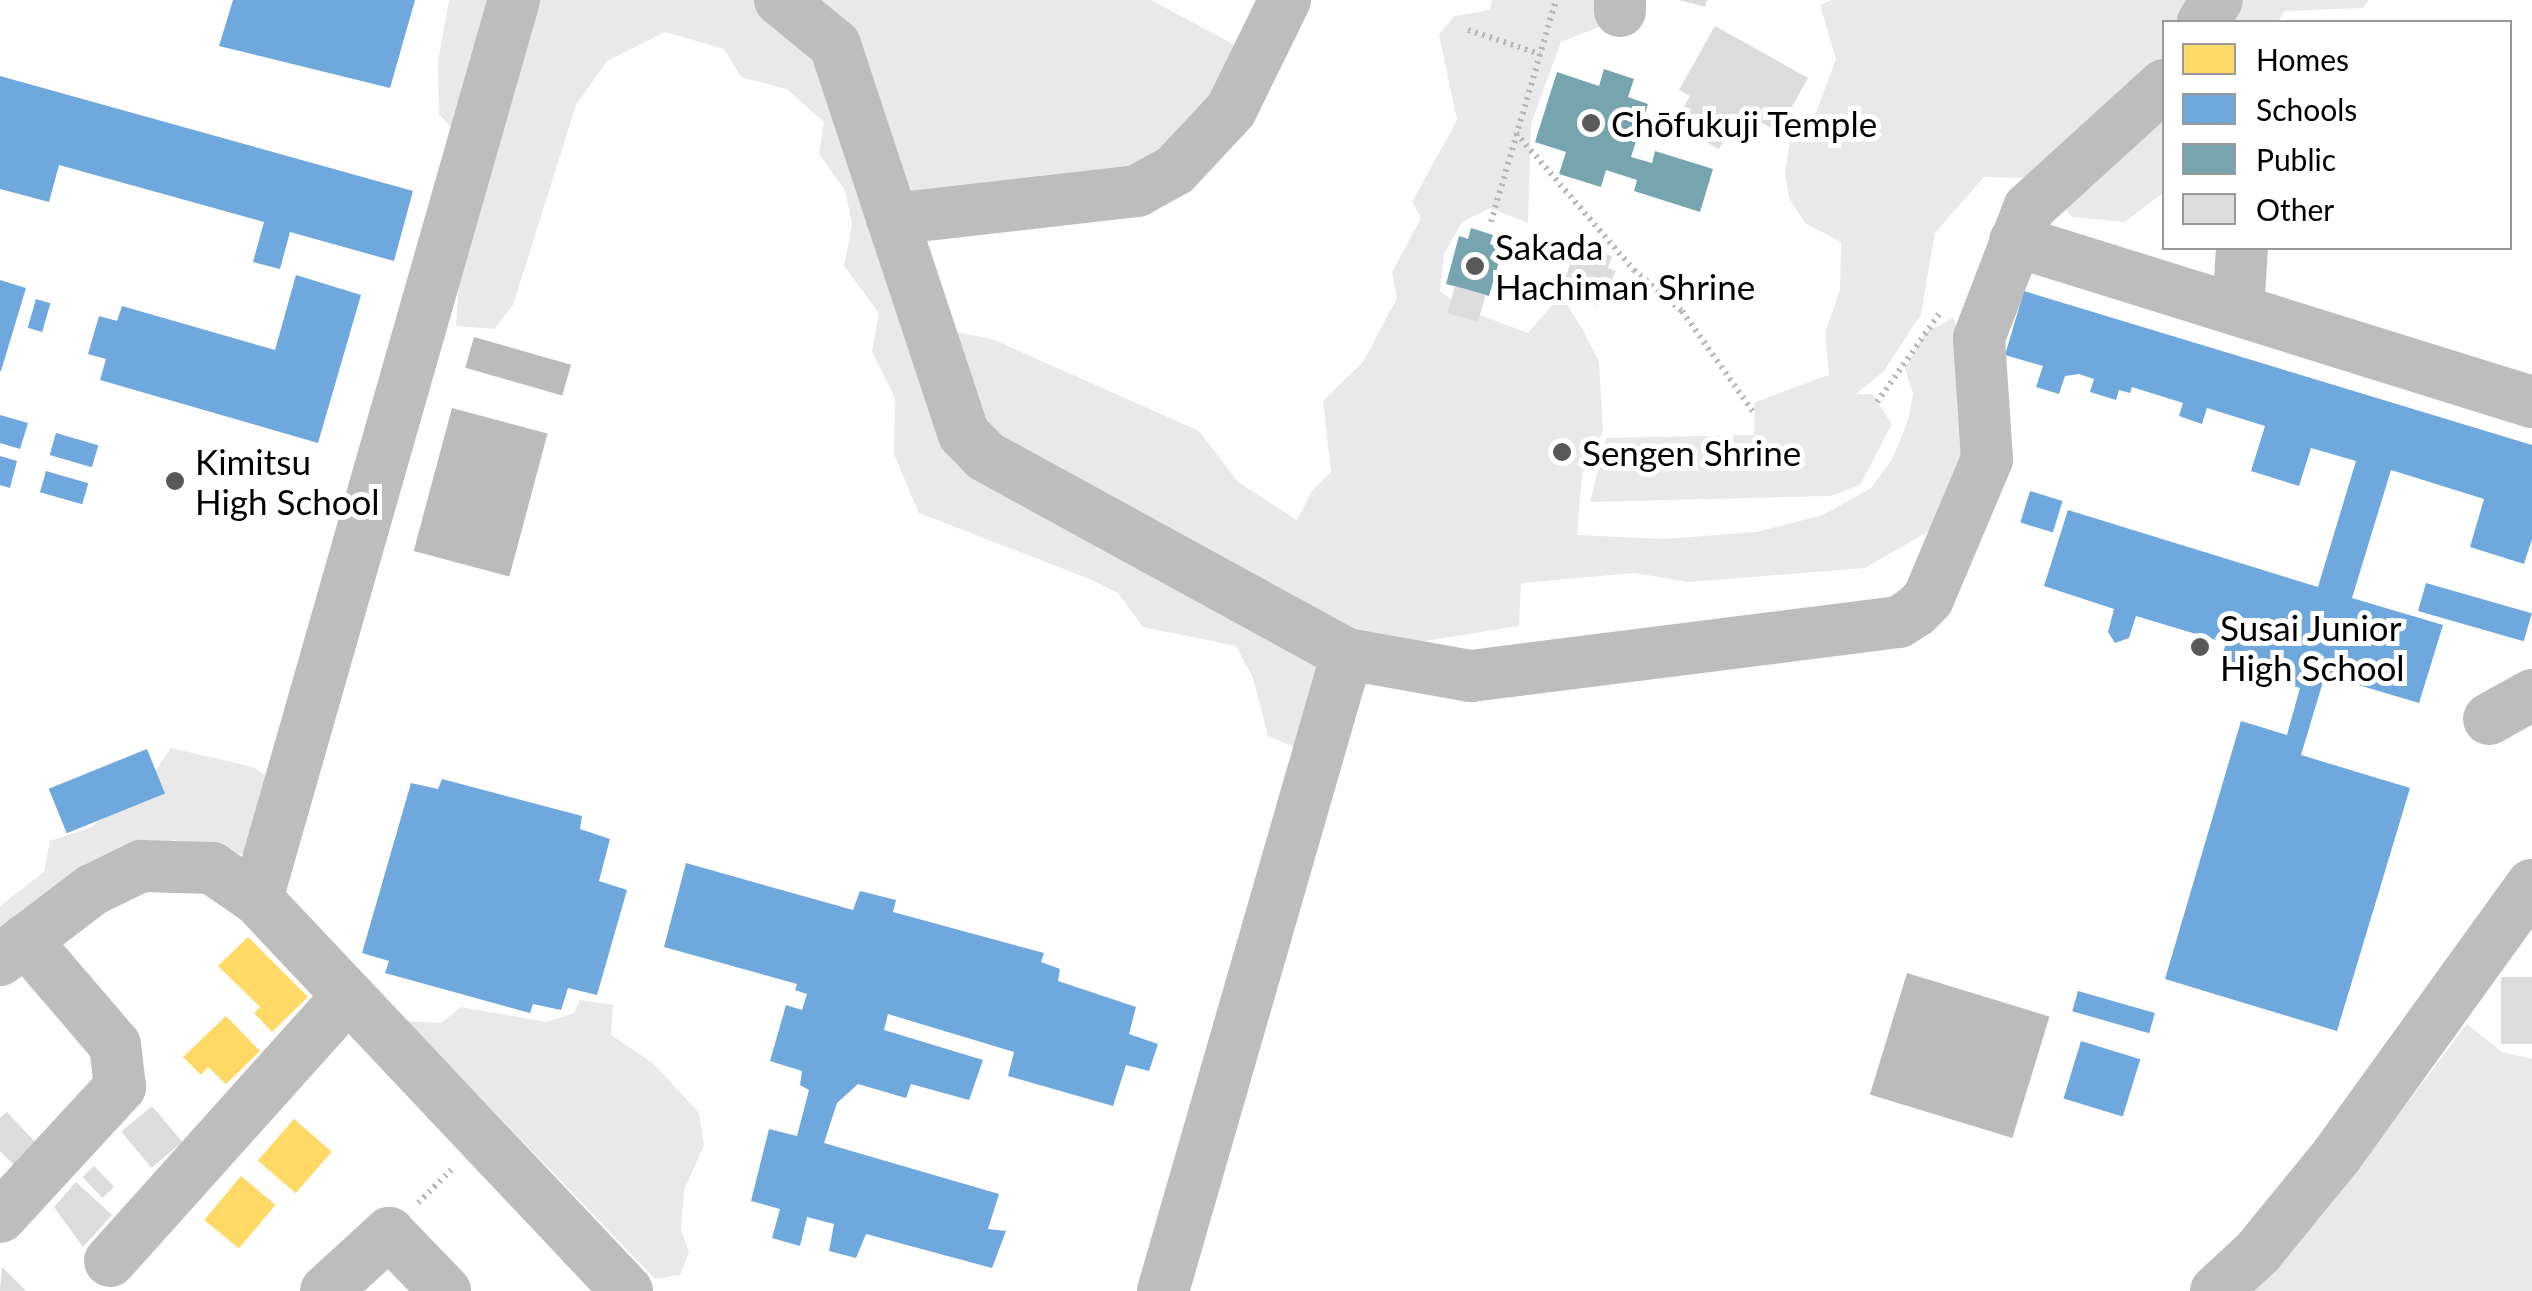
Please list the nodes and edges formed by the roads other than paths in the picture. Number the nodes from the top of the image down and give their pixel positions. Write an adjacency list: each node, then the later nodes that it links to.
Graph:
1 (514, 0): 13 (street)
2 (780, 0): 5 (street)
3 (1285, 0): 5 (street)
4 (2162, 87): 6 (street)
5 (892, 219): 11 (street)
6 (2015, 241): 8 (street); 11 (street)
7 (2242, 250): 9 (street)
8 (2161, 266): 9 (street)
9 (2238, 310): 10 (street)
10 (2532, 402)
11 (1347, 654): 21 (street)
12 (2532, 886): 22 (street)
13 (256, 899): 14 (street); 15 (street)
14 (12, 950): 16 (street)
15 (348, 996): 17 (street); 20 (street)
16 (0, 1217)
17 (110, 1262)
18 (326, 1291): 19 (street)
19 (445, 1291)
20 (627, 1291)
21 (1163, 1291)
22 (2216, 1291)

